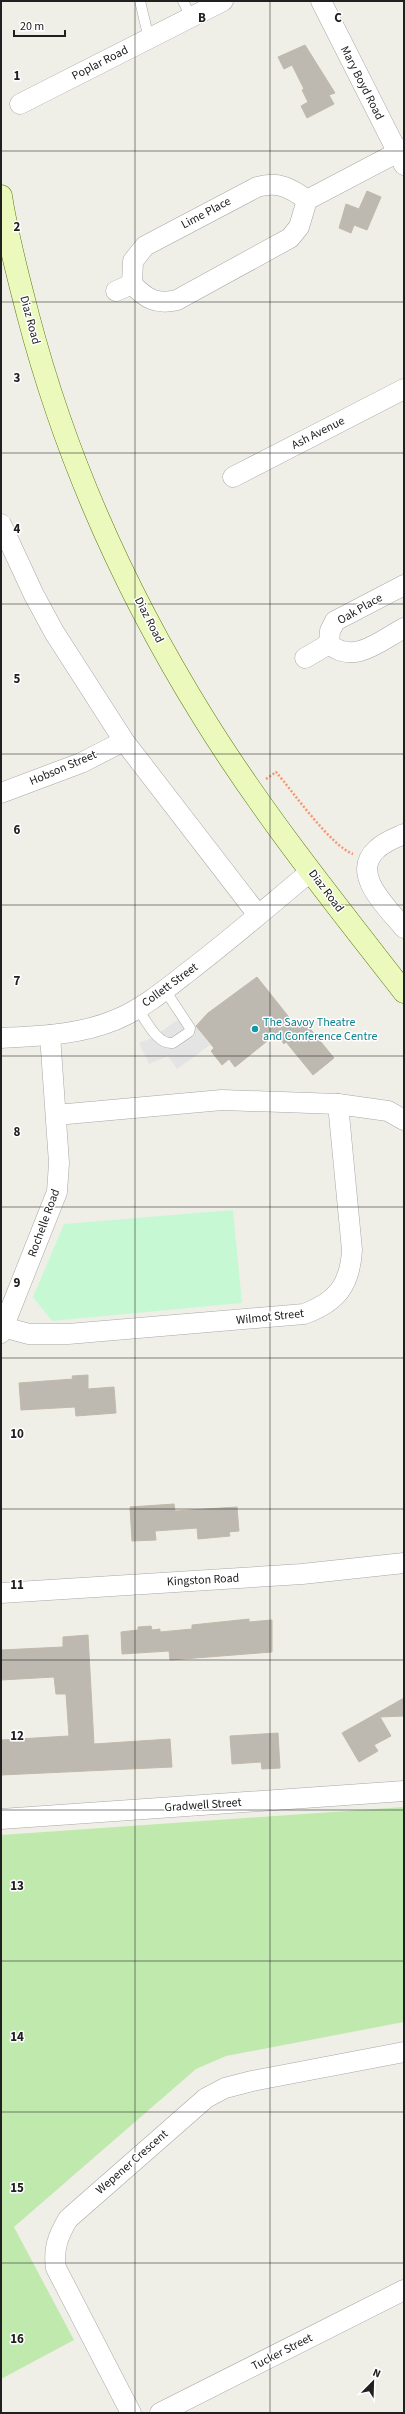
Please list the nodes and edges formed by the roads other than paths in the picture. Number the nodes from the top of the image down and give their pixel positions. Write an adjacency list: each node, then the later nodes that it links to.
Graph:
1 (140, 1): 5 (lane)
2 (223, 1): 4 (street, Poplar Road)
3 (321, 1): 7 (street, Mary Boyd Road)
4 (187, 9): 5 (street, Poplar Road)
5 (149, 39): 6 (street, Poplar Road)
6 (20, 104)
7 (402, 155): 9 (street)
8 (1, 196): 20 (street, Diaz Road)
9 (307, 200): 9 (street, Lime Place)
10 (404, 389): 11 (street, Ash Avenue)
11 (233, 477)
12 (1, 524): 17 (street)
13 (404, 585): 15 (street, Oak Place)
14 (404, 628): 15 (street)
15 (329, 644): 16 (street)
16 (305, 658)
17 (124, 741): 18 (street, Hobson Street); 21 (street)
18 (1, 793)
19 (404, 834): 22 (street)
20 (310, 872): 21 (street, Collett Street); 24 (street, Diaz Road)
21 (258, 915): 23 (street, Collett Street)
22 (404, 928)
23 (165, 990): 25 (street, Collett Street); 25 (lane)
24 (404, 992)
25 (138, 1009): 26 (street, Collett Street)
26 (50, 1035): 27 (street, Collett Street); 29 (street, Rochelle Road)
27 (1, 1038)
28 (338, 1104): 29 (street); 30 (street); 31 (street, Wilmot Street)
29 (56, 1116): 31 (street, Rochelle Road)
30 (404, 1120)
31 (2, 1330)
32 (404, 1563): 33 (street, Kingston Road)
33 (1, 1593)
34 (404, 1792): 35 (street, Gradwell Street)
35 (1, 1819)
36 (404, 2052): 38 (street, Wepener Crescent)
37 (404, 2290): 39 (street, Tucker Street)
38 (131, 2413)
39 (160, 2413)

